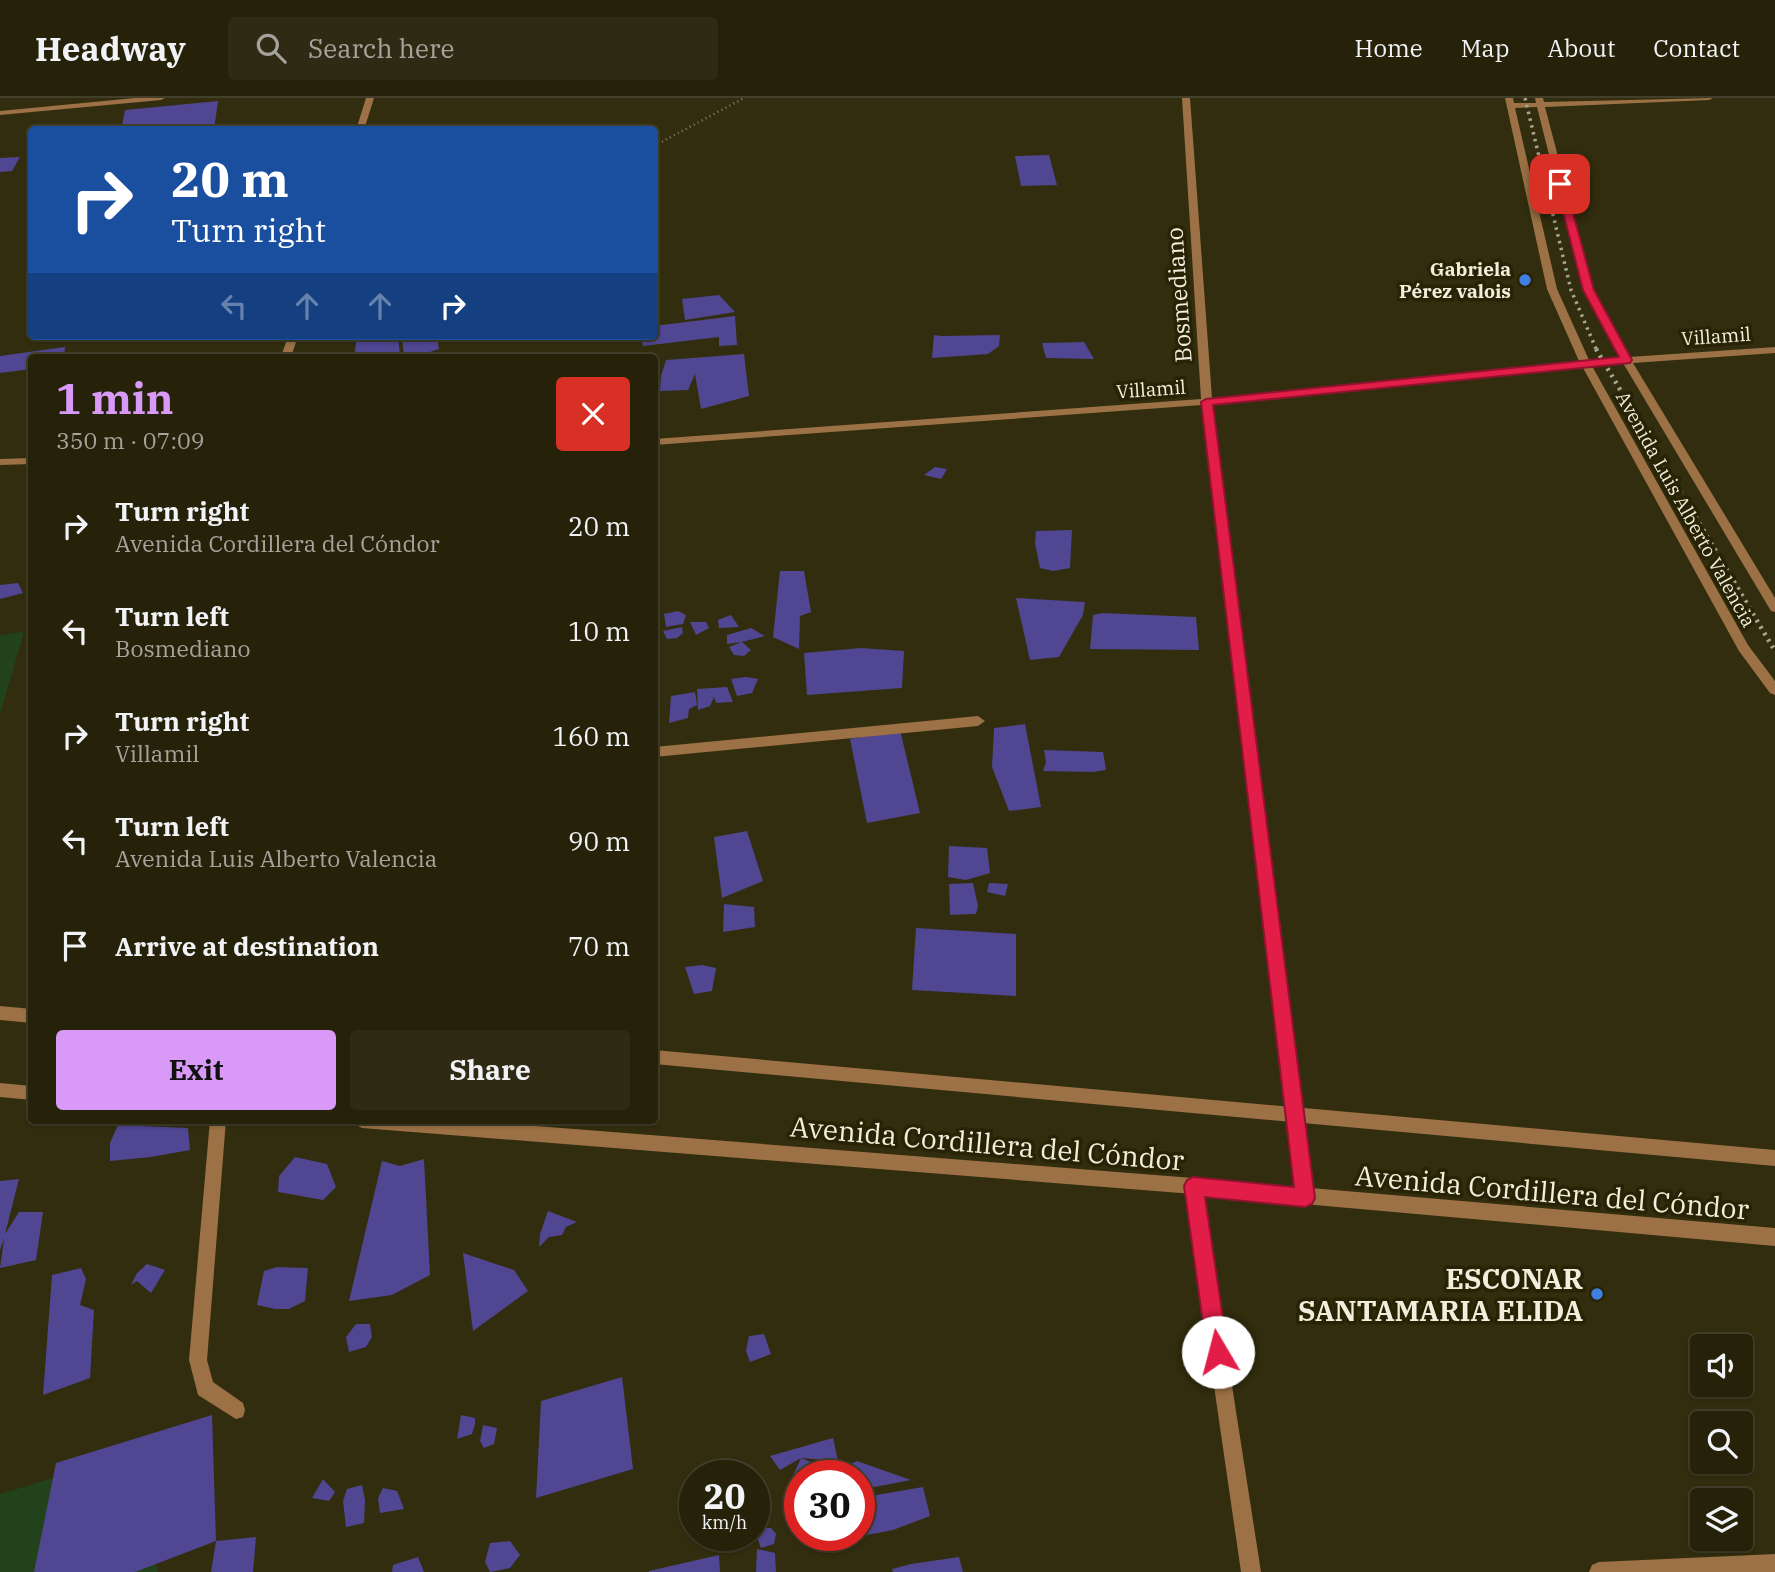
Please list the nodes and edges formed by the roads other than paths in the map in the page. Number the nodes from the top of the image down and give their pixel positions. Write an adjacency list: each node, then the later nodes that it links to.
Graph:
1 (161, 98): 7 (street)
2 (370, 98): 8 (street)
3 (1186, 98): 12 (street, Bosmediano)
4 (1709, 98): 5 (street)
5 (1539, 101): 6 (street); 10 (street, Avenida Luis Alberto Valencia)
6 (1510, 102): 11 (street, Avenida Luis Alberto Valencia)
7 (0, 113)
8 (361, 126)
9 (1775, 350): 10 (street, Villamil)
10 (1626, 360): 11 (street, Villamil); 16 (street, Avenida Luis Alberto Valencia)
11 (1585, 363): 12 (street, Villamil); 17 (street, Avenida Luis Alberto Valencia)
12 (1206, 402): 13 (street, Villamil); 25 (street, Bosmediano)
13 (658, 442)
14 (28, 461): 15 (street)
15 (0, 462)
16 (1775, 608)
17 (1775, 690)
18 (978, 722): 19 (street)
19 (658, 751)
20 (0, 1013): 21 (street)
21 (28, 1016)
22 (658, 1057): 25 (street)
23 (0, 1090): 24 (street)
24 (28, 1093)
25 (1296, 1113): 28 (street); 30 (street, Bosmediano)
26 (218, 1124): 32 (street)
27 (412, 1124): 29 (street, Avenida Cordillera del Cóndor)
28 (1775, 1158)
29 (1193, 1186): 30 (street, Avenida Cordillera del Cóndor); 34 (street)
30 (1305, 1198): 31 (street, Avenida Cordillera del Cóndor)
31 (1775, 1237)
32 (236, 1410)
33 (1775, 1564): 35 (street)
34 (1251, 1572)
35 (1599, 1572)

